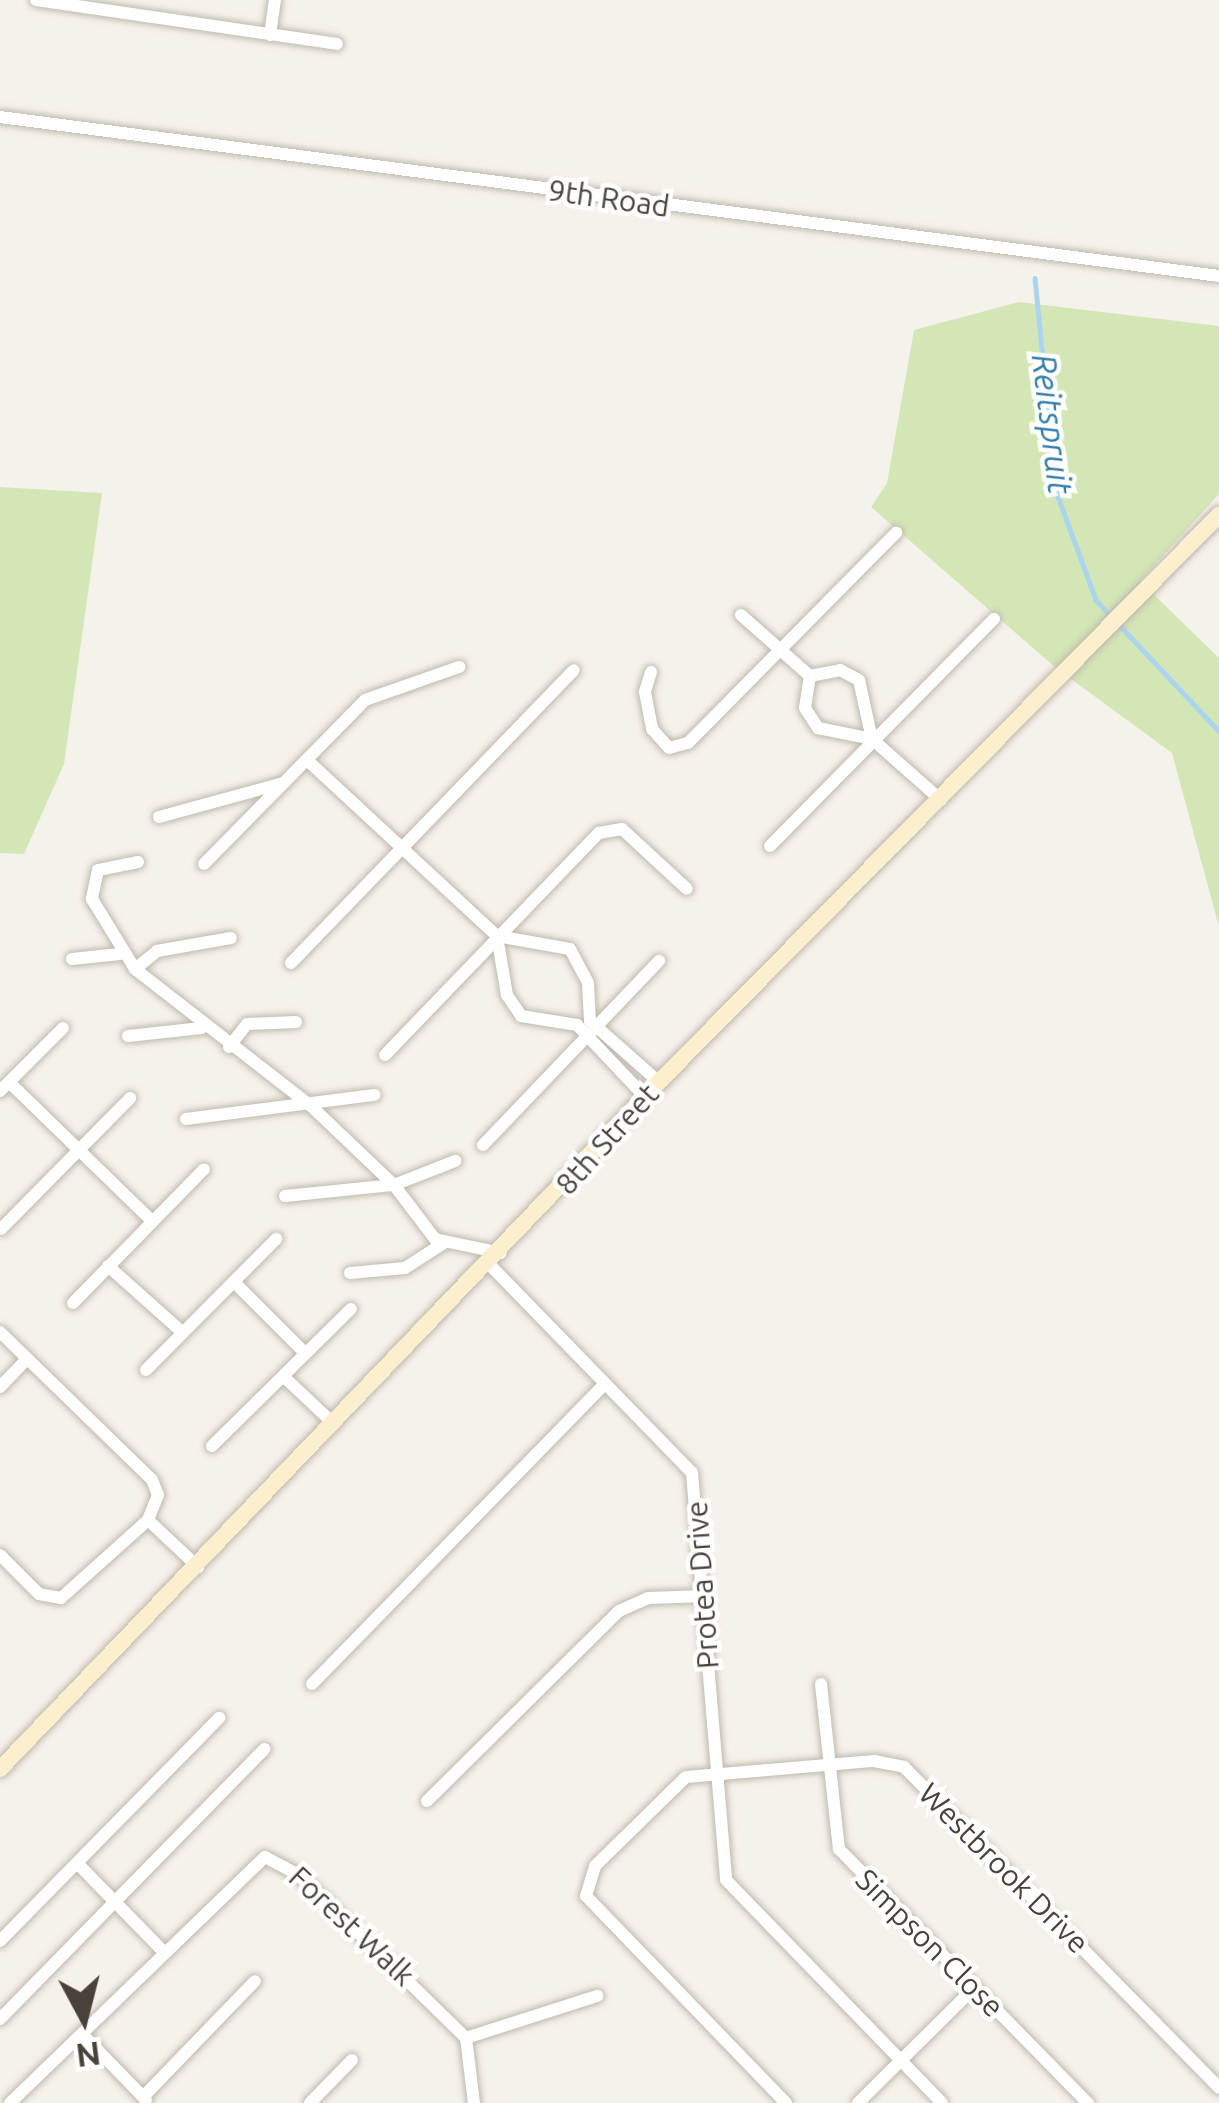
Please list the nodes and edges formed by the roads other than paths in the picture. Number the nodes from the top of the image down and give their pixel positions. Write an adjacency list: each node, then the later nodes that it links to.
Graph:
1 (36, 0): 3 (street)
2 (275, 0): 3 (street)
3 (270, 34): 4 (street)
4 (338, 44)
5 (0, 117): 6 (street, 9th Road)
6 (1219, 277)
7 (1219, 515): 19 (street, 8th Street)
8 (896, 532): 11 (street)
9 (741, 615): 11 (street)
10 (994, 619): 16 (street)
11 (779, 650): 14 (street); 15 (street)
12 (459, 667): 17 (street)
13 (574, 670): 22 (street)
14 (651, 673)
15 (810, 676): 16 (street); 16 (street)
16 (872, 739): 19 (street); 21 (street)
17 (307, 760): 18 (street); 22 (street)
18 (284, 782): 20 (street); 24 (street)
19 (941, 800): 40 (street, 8th Street)
20 (159, 817)
21 (770, 846)
22 (398, 848): 26 (street); 31 (street)
23 (138, 862): 28 (street)
24 (204, 864)
25 (687, 890): 26 (street)
26 (497, 936): 36 (street); 36 (street); 39 (street)
27 (231, 938): 32 (street)
28 (121, 954): 29 (street); 32 (street)
29 (72, 959)
30 (659, 961): 36 (street)
31 (291, 962)
32 (135, 969): 35 (street)
33 (296, 1022): 38 (street)
34 (63, 1028): 41 (street)
35 (202, 1028): 37 (street); 38 (street)
36 (590, 1030): 40 (street); 43 (street); 47 (street)
37 (128, 1036)
38 (229, 1047): 45 (street)
39 (386, 1054)
40 (659, 1082): 43 (street, 8th Street)
41 (5, 1087): 48 (street)
42 (374, 1095): 45 (street)
43 (645, 1097): 57 (street, 8th Street)
44 (130, 1098): 48 (street)
45 (311, 1106): 46 (street); 51 (street)
46 (186, 1119)
47 (483, 1145)
48 (80, 1153): 53 (street); 54 (street)
49 (455, 1161): 51 (street)
50 (204, 1169): 53 (street)
51 (394, 1185): 52 (street); 56 (street)
52 (285, 1196)
53 (151, 1220): 58 (street)
54 (1, 1229)
55 (276, 1239): 60 (street)
56 (444, 1243): 57 (street); 59 (street)
57 (496, 1259): 69 (street, Protea Drive); 71 (street, 8th Street)
58 (108, 1266): 61 (street); 63 (street)
59 (350, 1273)
60 (234, 1282): 63 (street); 65 (street)
61 (74, 1303)
62 (351, 1309): 65 (street)
63 (182, 1331): 67 (street)
64 (0, 1332): 66 (street)
65 (304, 1352): 68 (street)
66 (27, 1359): 70 (street); 73 (street)
67 (146, 1370)
68 (283, 1376): 71 (street); 72 (street)
69 (603, 1386): 76 (street, Protea Drive); 77 (street)
70 (0, 1387)
71 (334, 1424): 75 (street, 8th Street)
72 (212, 1446)
73 (148, 1520): 74 (street); 75 (street)
74 (0, 1555)
75 (198, 1567): 82 (street, 8th Street)
76 (704, 1596): 83 (street, Protea Drive); 84 (street)
77 (312, 1684)
78 (821, 1684): 81 (street, Simpson Close)
79 (219, 1718): 85 (street)
80 (264, 1749): 86 (street)
81 (829, 1764): 83 (street, Westbrook Drive); 90 (street, Simpson Close); 97 (street, Westbrook Drive)
82 (0, 1769)
83 (715, 1771): 96 (street, Protea Drive); 104 (street, Westbrook Drive)
84 (427, 1801)
85 (77, 1863): 86 (street); 87 (street)
86 (114, 1897): 88 (street); 92 (street)
87 (0, 1941)
88 (164, 1952): 93 (street, Forest Walk); 94 (street, Forest Walk)
89 (255, 1981): 99 (street)
90 (974, 1988): 96 (street); 107 (street, Simpson Close)
91 (597, 1996): 94 (street)
92 (0, 2019)
93 (85, 2036): 98 (street, Forest Walk); 99 (street)
94 (466, 2038): 103 (street)
95 (352, 2060): 102 (street)
96 (900, 2060): 105 (street); 106 (street, Protea Drive)
97 (1219, 2088)
98 (33, 2089): 100 (street, Forest Walk); 101 (street, Forest Walk)
99 (146, 2100)
100 (10, 2103)
101 (26, 2103)
102 (310, 2103)
103 (474, 2103)
104 (786, 2103)
105 (858, 2103)
106 (942, 2103)
107 (1088, 2103)

